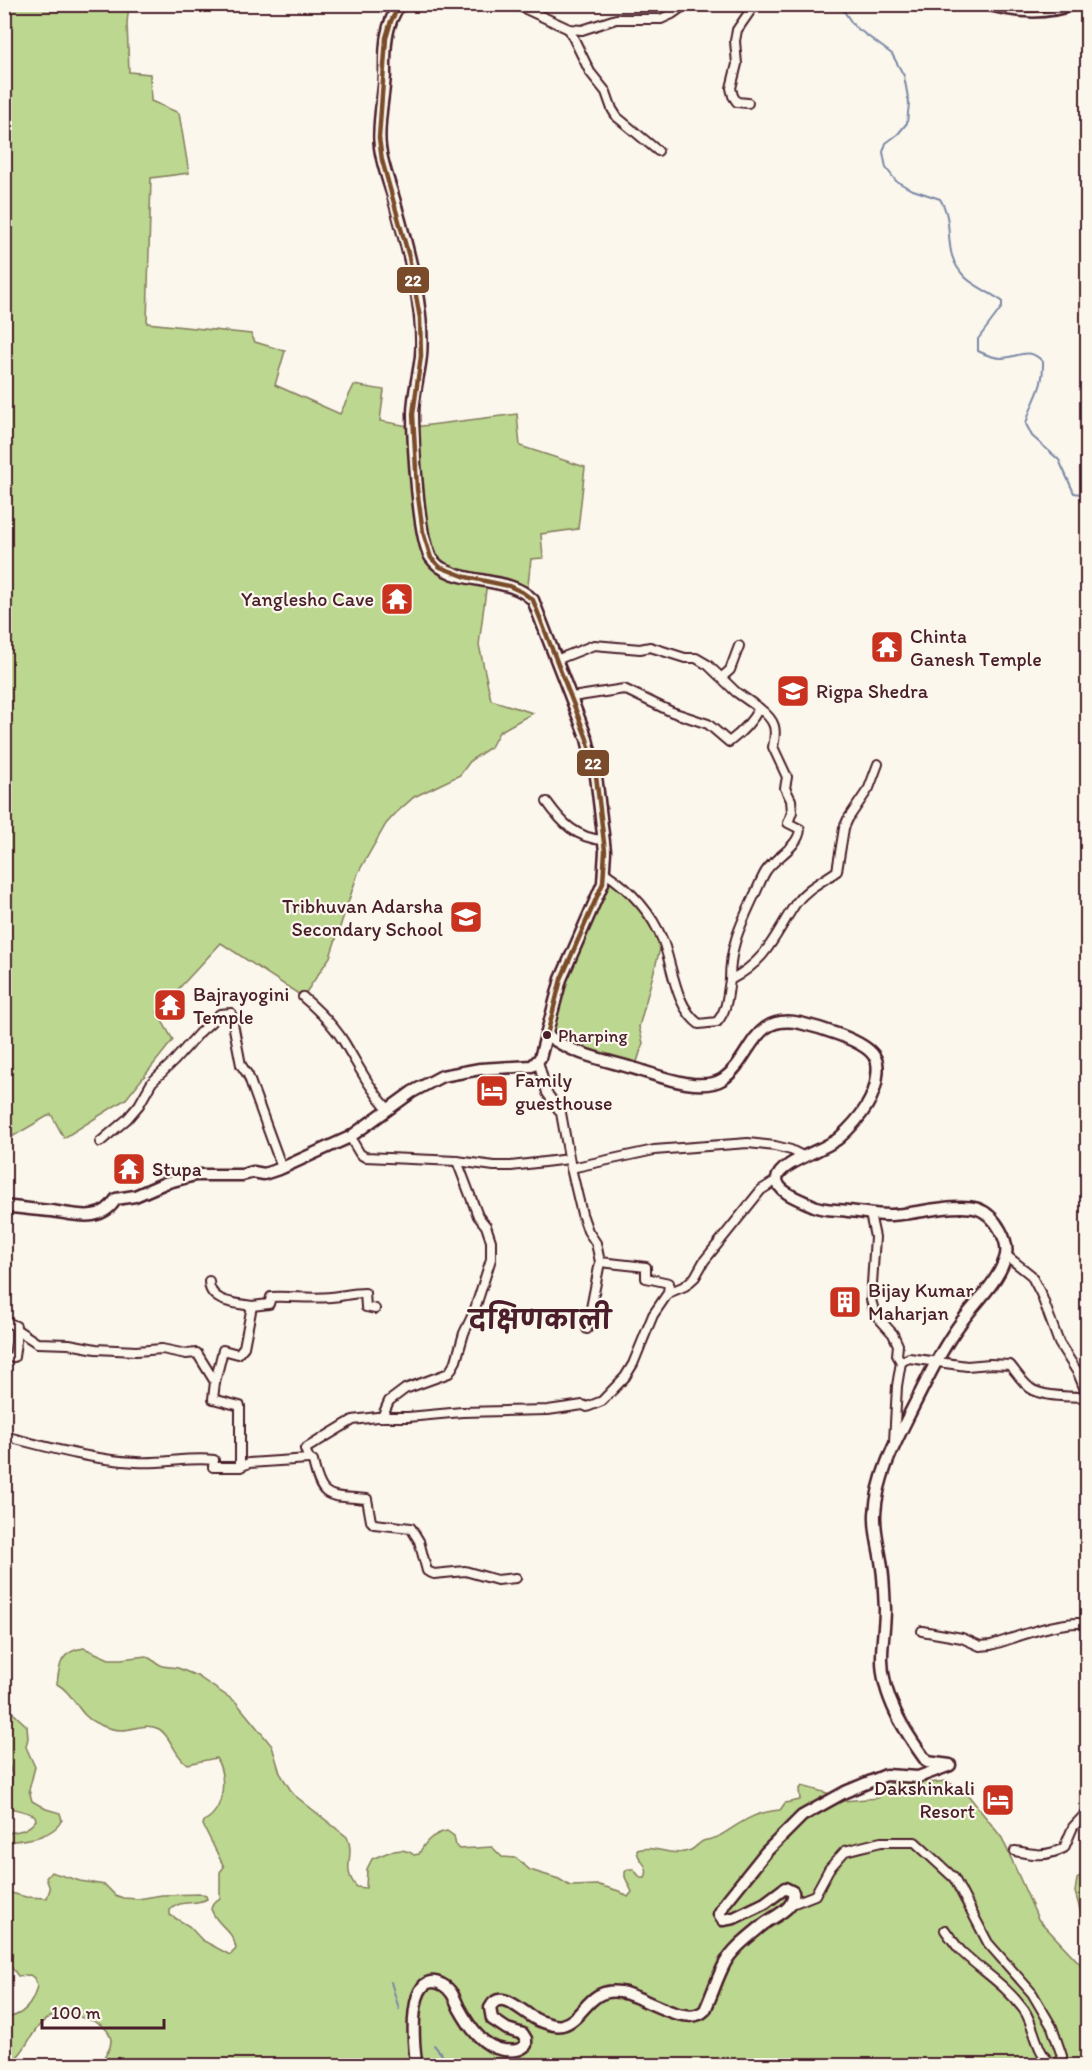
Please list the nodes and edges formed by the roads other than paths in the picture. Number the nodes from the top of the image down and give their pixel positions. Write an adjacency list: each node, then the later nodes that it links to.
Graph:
1 (400, 4): 13 (main road)
2 (456, 4): 3 (street)
3 (467, 4)
4 (515, 4): 9 (street)
5 (686, 4): 9 (street)
6 (755, 4): 10 (street)
7 (987, 4): 8 (main road)
8 (1072, 4)
9 (569, 28): 11 (street)
10 (748, 104)
11 (658, 151)
12 (739, 646): 14 (street)
13 (556, 660): 14 (street); 15 (main road)
14 (722, 677): 16 (street)
15 (572, 697): 16 (street); 19 (main road)
16 (759, 708): 21 (street)
17 (878, 764): 21 (street)
18 (547, 802): 19 (street)
19 (603, 840): 20 (main road)
20 (604, 872): 21 (street); 23 (main road)
21 (730, 980)
22 (303, 997): 25 (street)
23 (547, 1035): 24 (main road); 28 (main road)
24 (538, 1061): 25 (main road); 30 (street)
25 (388, 1109): 26 (main road)
26 (350, 1137): 29 (street); 31 (main road)
27 (100, 1142): 31 (street)
28 (803, 1156): 30 (street); 32 (main road)
29 (458, 1161): 30 (street); 50 (street)
30 (570, 1163): 36 (street)
31 (282, 1168): 33 (main road)
32 (777, 1180): 34 (main road); 38 (street)
33 (4, 1206)
34 (870, 1214): 35 (main road); 45 (street)
35 (1006, 1256): 46 (main road); 48 (street)
36 (600, 1262): 38 (street); 43 (street)
37 (209, 1281): 39 (street)
38 (668, 1293): 50 (street)
39 (252, 1306): 40 (street); 47 (street)
40 (375, 1309)
41 (4, 1321): 42 (street)
42 (16, 1329): 44 (street); 47 (street)
43 (587, 1329)
44 (4, 1358)
45 (901, 1362): 46 (street); 52 (street)
46 (934, 1363): 49 (street); 52 (main road)
47 (215, 1382): 54 (street)
48 (1088, 1392)
49 (1088, 1397)
50 (382, 1417): 53 (street)
51 (4, 1436): 54 (street)
52 (894, 1445): 60 (main road)
53 (309, 1459): 54 (street); 55 (street)
54 (240, 1467)
55 (516, 1578)
56 (1088, 1624): 57 (street)
57 (922, 1632)
58 (1088, 1811): 59 (street)
59 (1015, 1851)
60 (792, 1904): 61 (street); 62 (main road)
61 (945, 1930)
62 (417, 2066)

